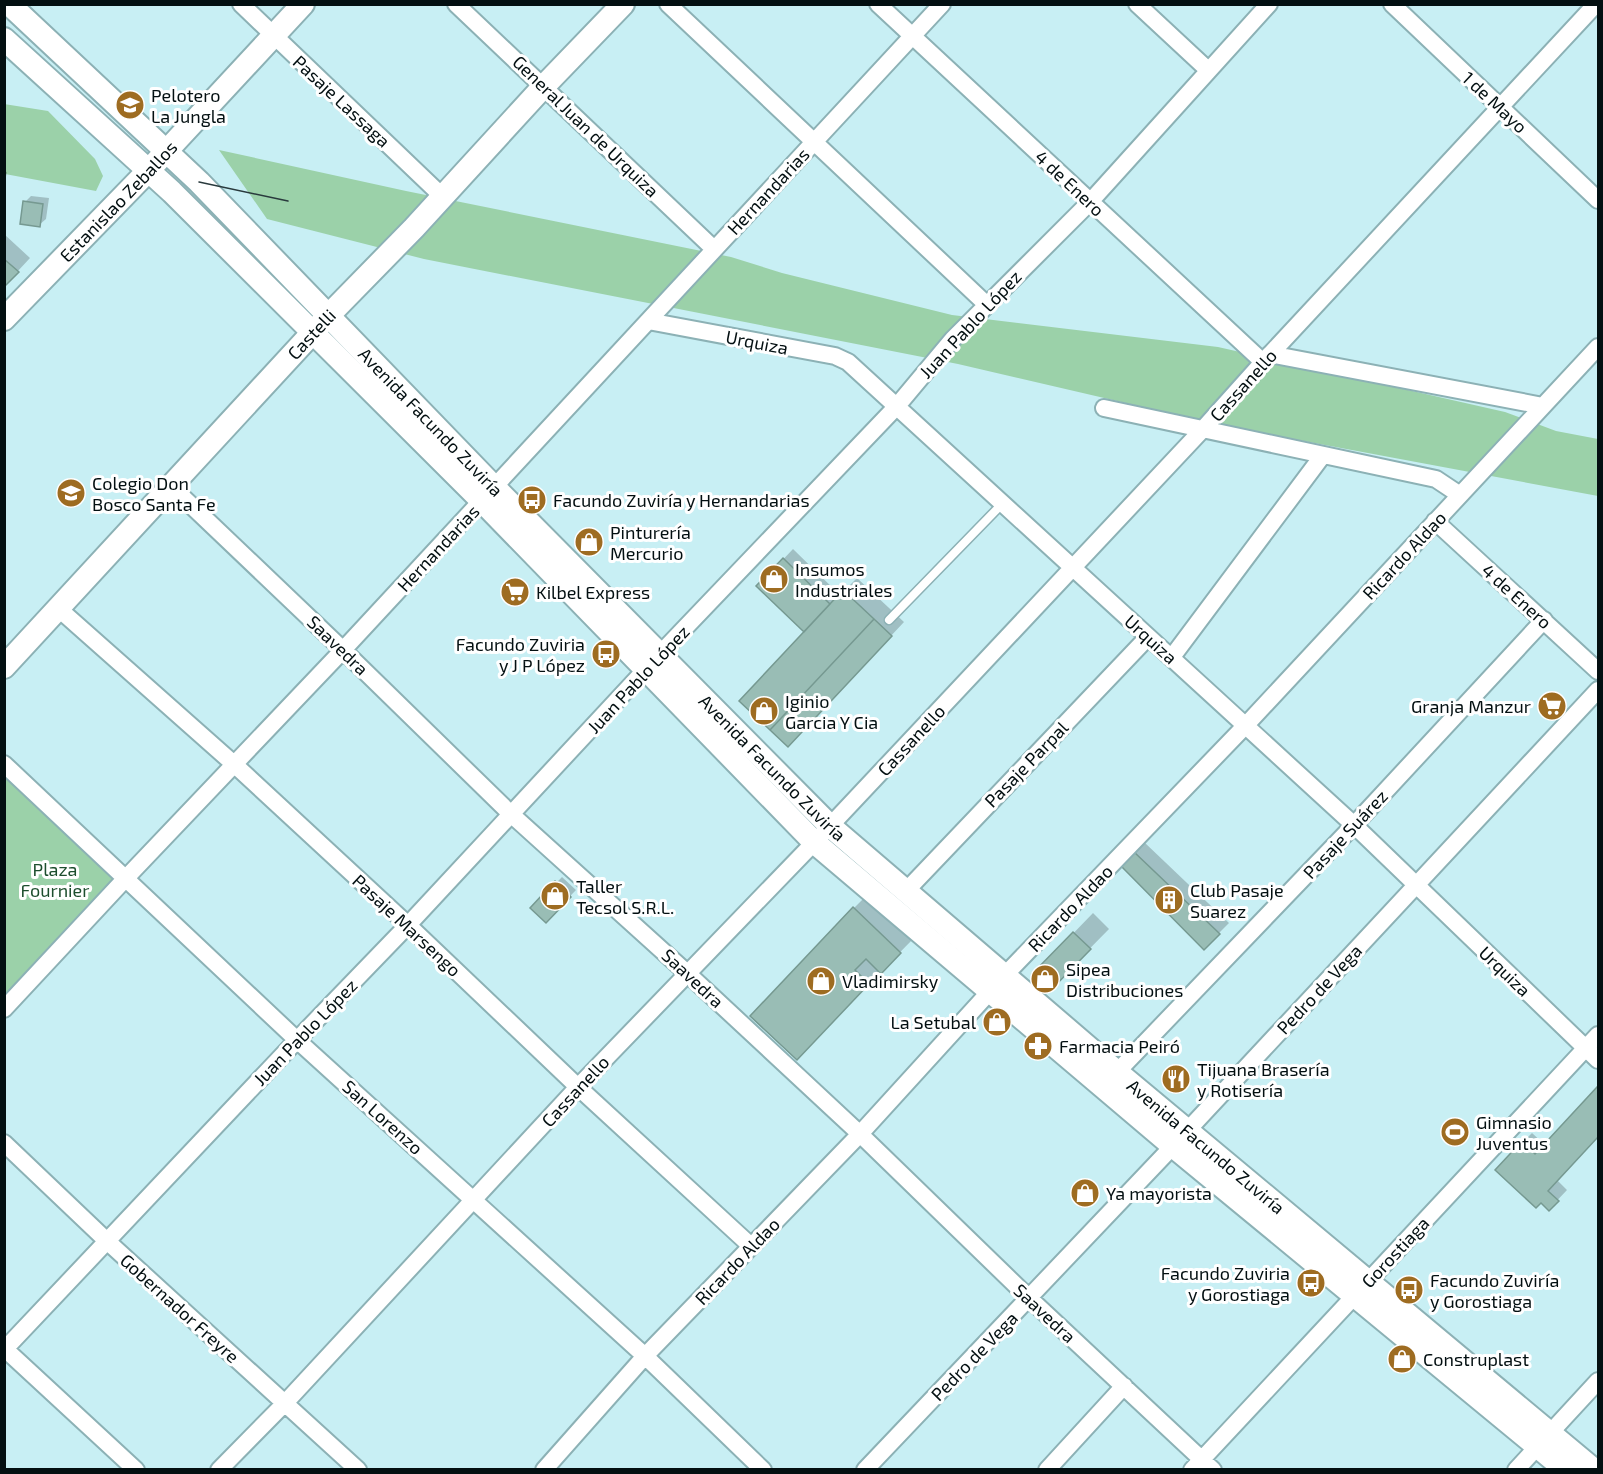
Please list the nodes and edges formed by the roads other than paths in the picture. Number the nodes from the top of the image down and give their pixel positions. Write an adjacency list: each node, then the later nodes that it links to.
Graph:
1 (9, 4): 20 (main road, Avenida Facundo Zuviría)
2 (241, 4): 13 (street, Pasaje Lassaga)
3 (303, 4): 13 (main road, Estanislao Zeballos)
4 (456, 4): 17 (street, General Juan de Urquiza)
5 (623, 4): 17 (main road, Castelli)
6 (668, 4): 19 (street)
7 (878, 4): 14 (street, 4 de Enero)
8 (942, 4): 14 (street, Hernandarias)
9 (1137, 4): 16 (street)
10 (1269, 4): 16 (street, Juan Pablo López)
11 (1392, 4): 18 (street, 1 de Mayo)
12 (1596, 4): 18 (street, Cassanello)
13 (273, 36): 20 (main road, Estanislao Zeballos); 23 (street, Pasaje Lassaga)
14 (911, 37): 19 (street, Hernandarias); 25 (street, 4 de Enero)
15 (4, 39): 21 (main road, Avenida Facundo Zuviría)
16 (1208, 70): 25 (street, Juan Pablo López)
17 (544, 86): 23 (main road, Castelli); 26 (street, General Juan de Urquiza)
18 (1500, 107): 24 (street, 1 de Mayo); 34 (street, Cassanello)
19 (813, 142): 26 (street, Hernandarias); 29 (street)
20 (166, 150): 21 (main road, Estanislao Zeballos); 28 (main road, Avenida Facundo Zuviría)
21 (148, 171): 22 (main road, Avenida Facundo Zuviría); 27 (main road, Estanislao Zeballos)
22 (172, 192): 27 (main road); 28 (main road); 32 (main road, Avenida Facundo Zuviría)
23 (443, 197): 32 (main road, Castelli)
24 (1599, 200)
25 (1090, 201): 29 (street, Juan Pablo López); 34 (street, 4 de Enero)
26 (714, 249): 31 (street, Hernandarias)
27 (62, 259): 30 (main road, Estanislao Zeballos)
28 (276, 263): 32 (main road, Avenida Facundo Zuviría)
29 (986, 304): 35 (street, Juan Pablo López)
30 (4, 319)
31 (648, 321): 35 (street, Urquiza); 41 (street, Hernandarias)
32 (320, 324): 40 (main road, Castelli); 41 (main road, Avenida Facundo Zuviría)
33 (1599, 347): 36 (street, Ricardo Aldao)
34 (1266, 358): 36 (street); 38 (street, Cassanello)
35 (897, 406): 43 (street, Urquiza); 52 (street, Juan Pablo López)
36 (1543, 406): 42 (street, Ricardo Aldao)
37 (1104, 408): 38 (street)
38 (1203, 429): 39 (street); 45 (street, Cassanello)
39 (1323, 455): 42 (street); 51 (street)
40 (172, 487): 46 (main road, Castelli); 50 (street, Saavedra)
41 (488, 494): 50 (street, Hernandarias); 52 (main road, Avenida Facundo Zuviría)
42 (1460, 495): 44 (street, Ricardo Aldao)
43 (1002, 504): 45 (street, Urquiza); 47 (lane)
44 (1435, 521): 48 (street, 4 de Enero); 56 (street, Ricardo Aldao)
45 (1072, 568): 49 (street, Urquiza); 61 (street, Cassanello)
46 (59, 609): 53 (main road, Castelli); 58 (street, Pasaje Marsengo)
47 (889, 620)
48 (1544, 620): 54 (street, 4 de Enero); 60 (street, Pasaje Suárez)
49 (1148, 637): 51 (street, Urquiza); 64 (street, Pasaje Parpal)
50 (343, 650): 58 (street, Hernandarias); 59 (street, Saavedra)
51 (1172, 657): 56 (street, Urquiza)
52 (654, 661): 59 (street, Juan Pablo López); 61 (main road, Avenida Facundo Zuviría)
53 (4, 667)
54 (1599, 671)
55 (1599, 690): 63 (street, Pedro de Vega)
56 (1246, 725): 60 (street, Urquiza); 67 (street, Ricardo Aldao)
57 (4, 764): 62 (street, San Lorenzo)
58 (235, 765): 62 (street, Hernandarias); 65 (street, Pasaje Marsengo)
59 (512, 815): 65 (street, Juan Pablo López); 66 (street, Saavedra)
60 (1354, 825): 63 (street, Urquiza); 73 (street, Pasaje Suárez)
61 (822, 834): 64 (main road, Avenida Facundo Zuviría); 66 (street, Cassanello); 67 (main road, Avenida Facundo Zuviría)
62 (126, 878): 68 (street, Hernandarias); 70 (street, San Lorenzo)
63 (1416, 885): 71 (street, Urquiza); 76 (street, Pedro de Vega)
64 (905, 892): 67 (main road, Avenida Facundo Zuviría)
65 (408, 925): 70 (street, Juan Pablo López); 74 (street, Pasaje Marsengo)
66 (687, 973): 74 (street, Cassanello); 75 (street, Saavedra)
67 (997, 984): 73 (main road, Avenida Facundo Zuviría); 75 (street, Ricardo Aldao); 76 (main road, Avenida Facundo Zuviría)
68 (4, 1009)
69 (1599, 1035): 71 (street, Gorostiaga)
70 (297, 1040): 78 (street, San Lorenzo); 79 (street, Juan Pablo López)
71 (1586, 1048): 72 (street, Urquiza); 81 (street, Gorostiaga)
72 (1599, 1060)
73 (1117, 1072): 76 (main road, Avenida Facundo Zuviría)
74 (578, 1087): 78 (street, Cassanello); 80 (street, Pasaje Marsengo)
75 (860, 1134): 80 (street, Ricardo Aldao); 82 (street, Saavedra)
76 (1180, 1138): 81 (main road, Avenida Facundo Zuviría); 82 (street, Pedro de Vega)
77 (4, 1143): 79 (street, Gobernador Freyre)
78 (475, 1200): 84 (street, San Lorenzo); 87 (street, Cassanello)
79 (108, 1242): 83 (street, Juan Pablo López); 87 (street, Gobernador Freyre)
80 (751, 1246): 84 (street, Ricardo Aldao)
81 (1361, 1288): 88 (main road, Avenida Facundo Zuviría); 89 (street, Gorostiaga)
82 (1029, 1298): 86 (street, Saavedra); 95 (street, Pedro de Vega)
83 (5, 1349): 90 (street)
84 (645, 1356): 93 (street, Ricardo Aldao); 94 (street, San Lorenzo)
85 (1599, 1381): 88 (street)
86 (1124, 1386): 89 (street, Saavedra); 96 (street)
87 (285, 1403): 91 (street, Cassanello); 92 (street, Gobernador Freyre)
88 (1544, 1440): 97 (street); 98 (main road, Avenida Facundo Zuviría); 99 (main road, Avenida Facundo Zuviría)
89 (1202, 1466)
90 (136, 1470)
91 (219, 1470)
92 (358, 1470)
93 (544, 1470)
94 (763, 1470)
95 (865, 1470)
96 (1047, 1470)
97 (1516, 1470)
98 (1566, 1470)
99 (1594, 1470)

